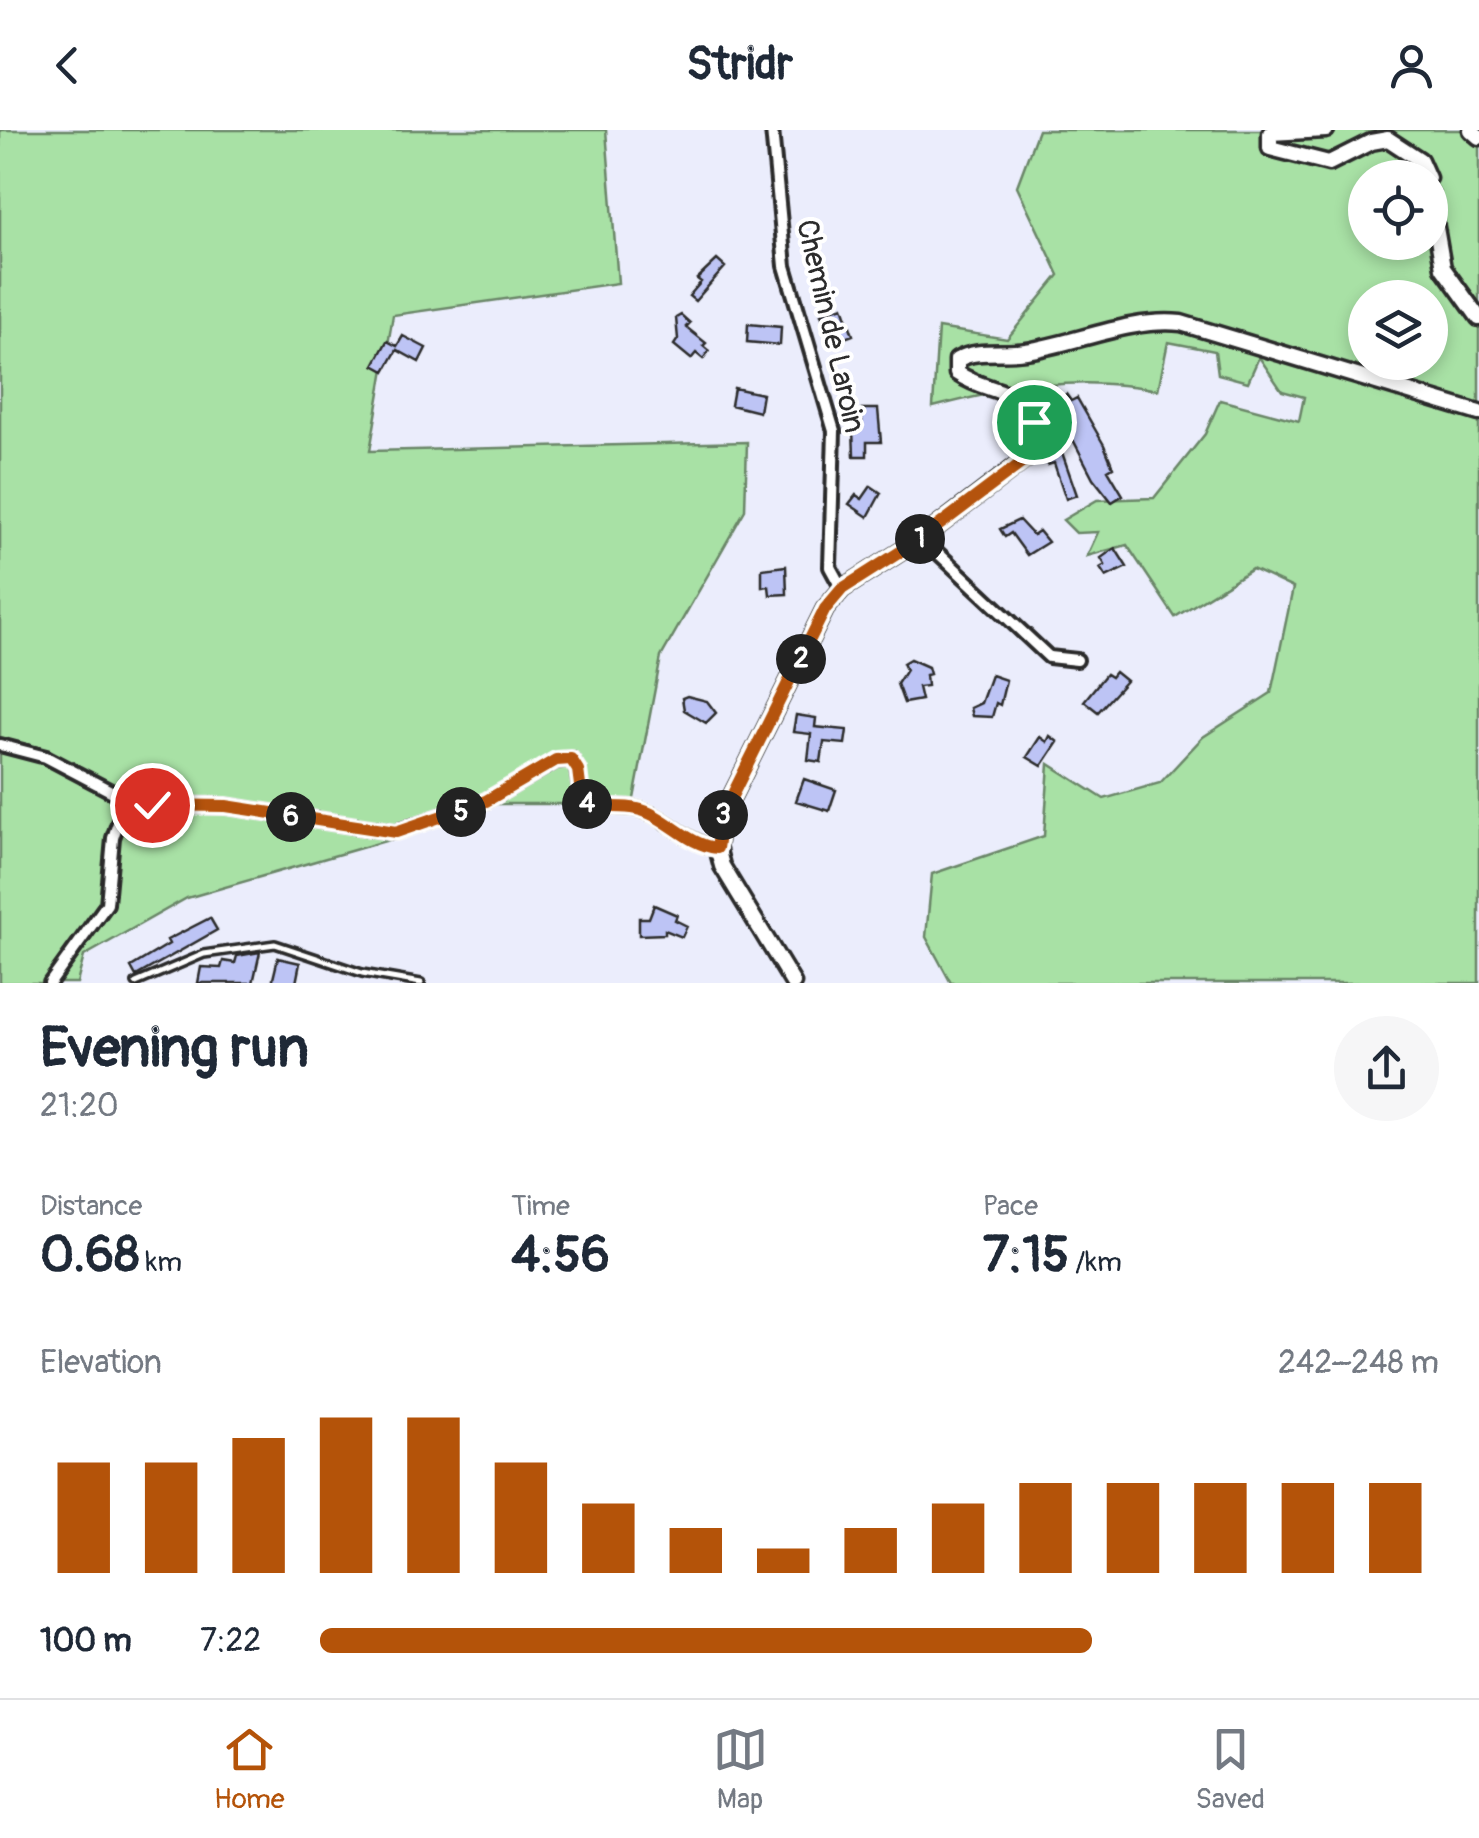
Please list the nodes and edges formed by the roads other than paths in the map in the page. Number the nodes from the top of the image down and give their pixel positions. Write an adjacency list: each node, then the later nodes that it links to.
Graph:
1 (772, 130): 11 (street, Chemin de Laroin)
2 (1326, 130): 4 (street)
3 (1471, 130): 5 (street)
4 (1267, 131): 6 (street)
5 (1479, 137)
6 (1420, 160)
7 (1442, 260): 8 (street)
8 (1479, 318)
9 (1479, 412): 10 (street)
10 (922, 538): 11 (street); 12 (street)
11 (842, 589): 15 (street)
12 (1077, 660)
13 (0, 745): 14 (street)
14 (126, 799): 15 (street); 16 (street)
15 (717, 848): 19 (street)
16 (50, 983)
17 (136, 983): 18 (lane)
18 (421, 983)
19 (793, 983)

